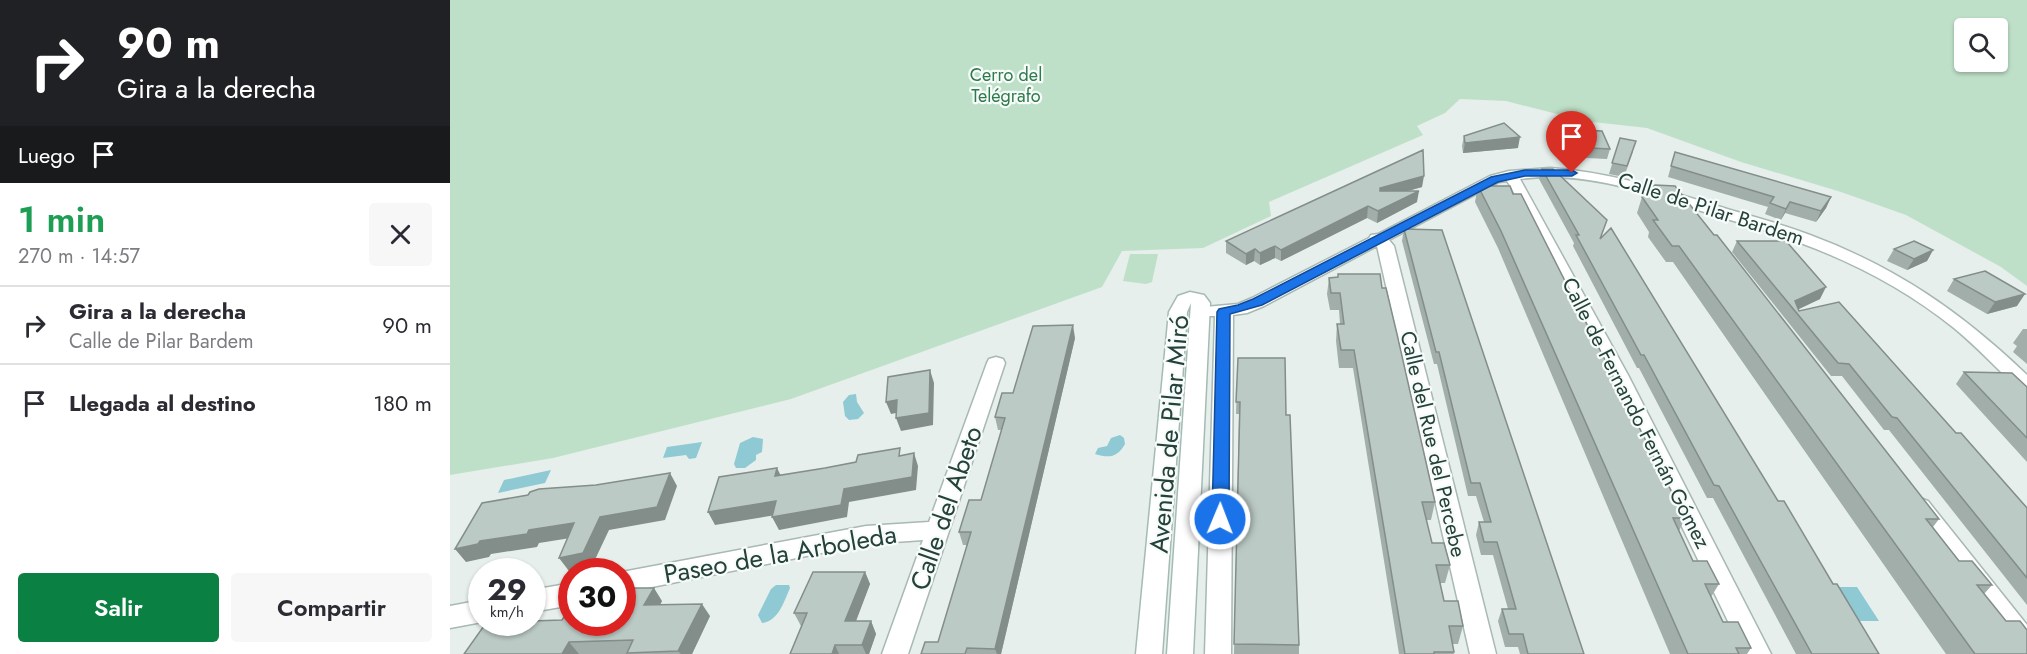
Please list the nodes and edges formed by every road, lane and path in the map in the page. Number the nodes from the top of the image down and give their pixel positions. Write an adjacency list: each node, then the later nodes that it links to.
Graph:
1 (1509, 175): 2 (street, Calle de Pilar Bardem); 4 (street, Calle de Pilar Bardem); 20 (street, Calle de Fernando Fernán Gómez)
2 (1690, 202): 3 (street); 8 (street, Calle de Pilar Bardem)
3 (1702, 227)
4 (1377, 238): 6 (street, Calle de Pilar Bardem); 19 (street, Calle del Rue del Percebe)
5 (1200, 312): 6 (street, Calle de Pilar Bardem); 16 (street, Avenida de Pilar Miró); 17 (street, Avenida de Pilar Miró)
6 (1224, 312): 18 (street, Avenida de Pilar Miró)
7 (996, 363): 10 (street, Calle del Abeto)
8 (2027, 386)
9 (1907, 492): 14 (street)
10 (938, 531): 11 (street, Paseo de la Arboleda); 15 (street, Calle del Abeto)
11 (636, 580)
12 (468, 614): 13 (street)
13 (450, 617)
14 (2027, 645)
15 (895, 654)
16 (1149, 654)
17 (1180, 654)
18 (1218, 654)
19 (1483, 654)
20 (1758, 654)

